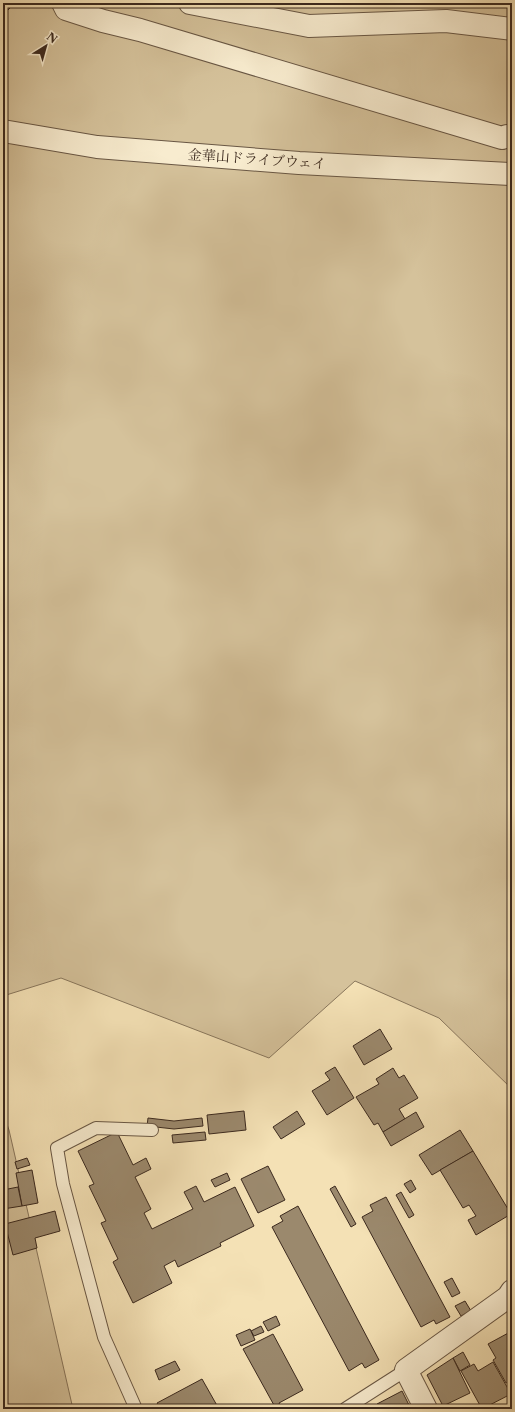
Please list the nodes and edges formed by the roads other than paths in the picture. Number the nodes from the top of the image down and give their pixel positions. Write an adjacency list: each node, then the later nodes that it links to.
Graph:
1 (63, 3): 5 (street)
2 (190, 3): 3 (street)
3 (512, 29)
4 (3, 131): 6 (street, 金華山ドライブウェイ)
5 (512, 137)
6 (512, 174)
7 (152, 1130): 10 (lane)
8 (512, 1291): 9 (street)
9 (406, 1370): 11 (lane); 12 (street)
10 (136, 1409)
11 (345, 1409)
12 (426, 1409)

